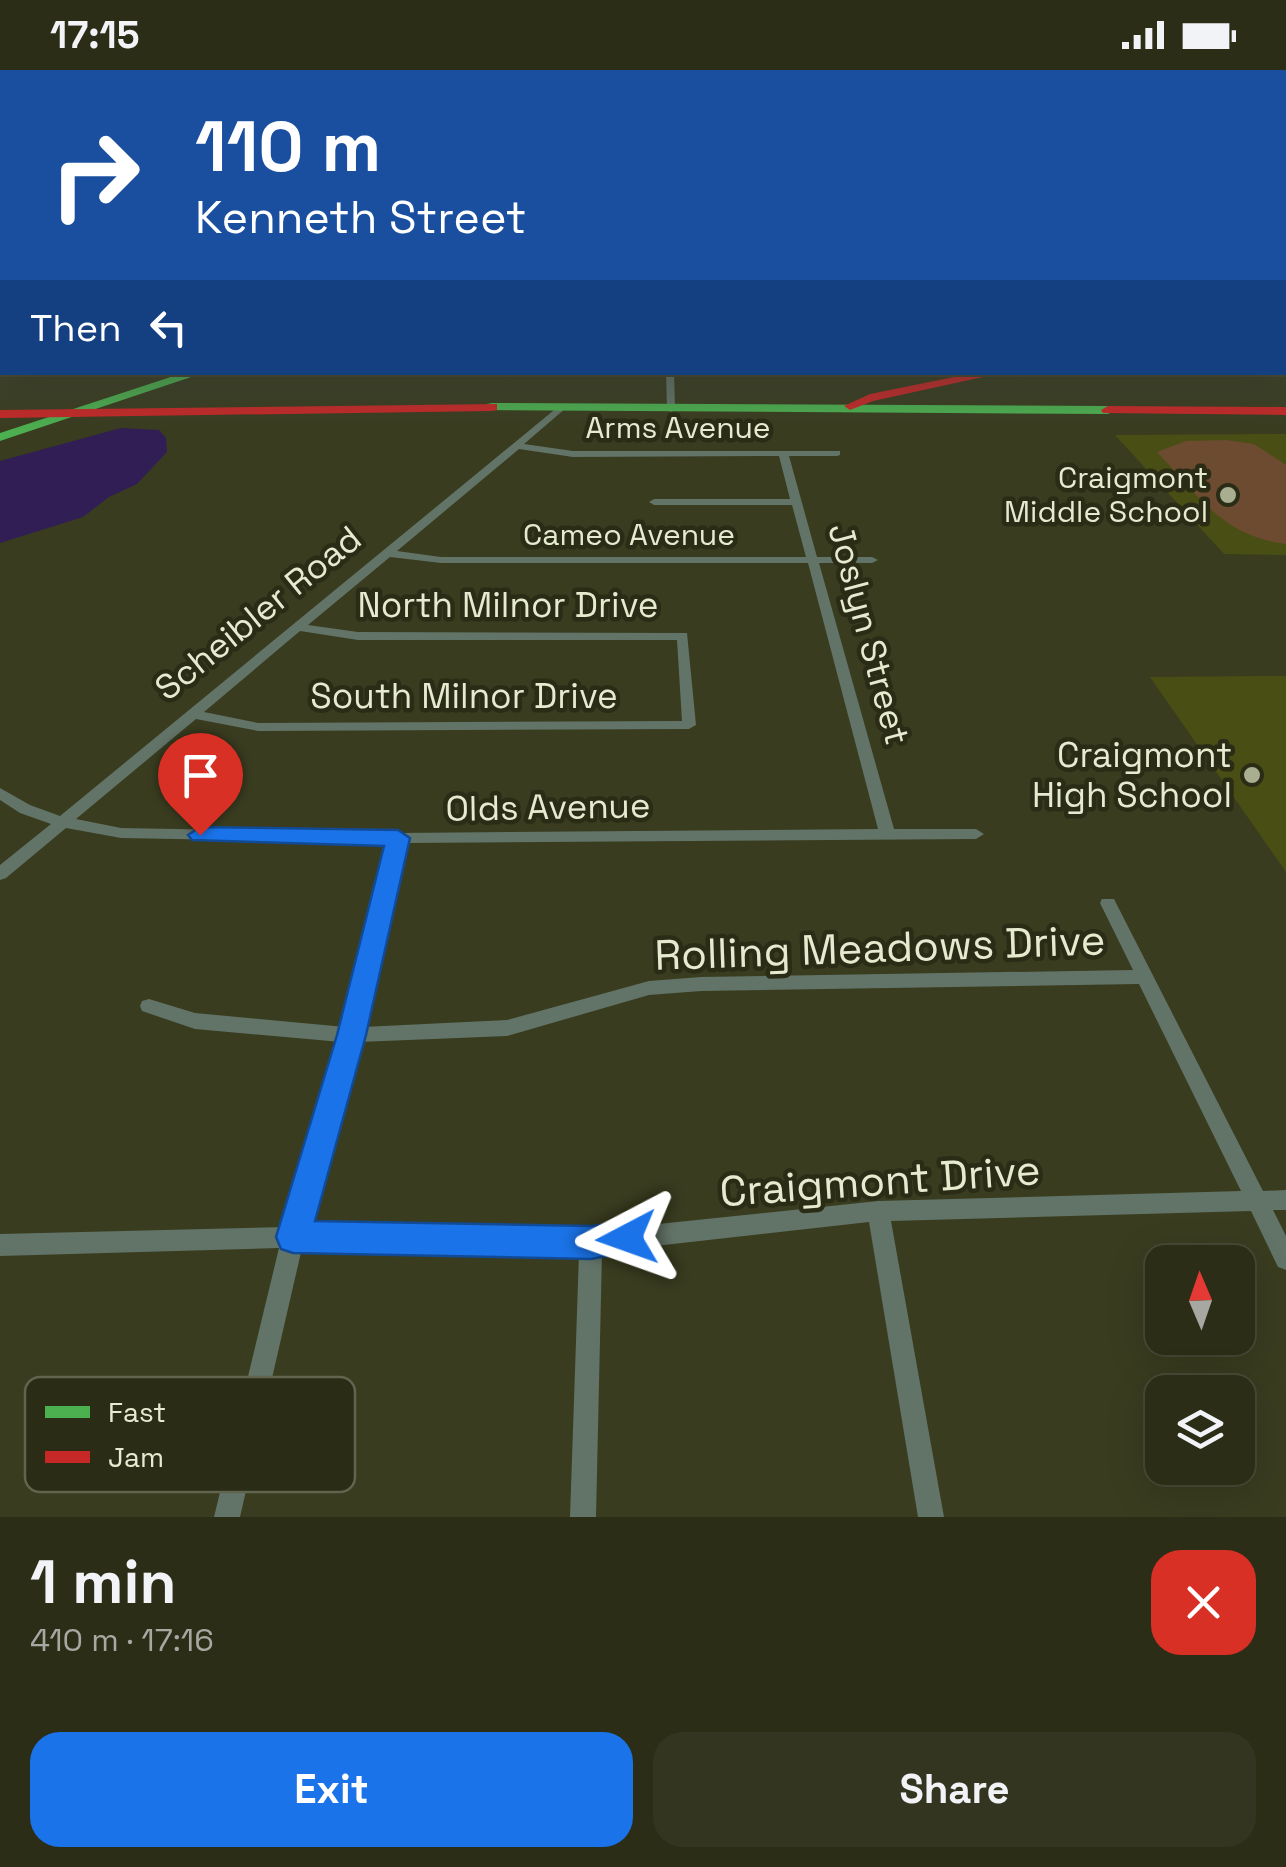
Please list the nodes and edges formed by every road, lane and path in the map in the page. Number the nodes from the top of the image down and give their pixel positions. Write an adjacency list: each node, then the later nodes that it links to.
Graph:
1 (195, 375): 4 (main road)
2 (670, 375): 7 (street)
3 (985, 375): 10 (main road)
4 (153, 398): 5 (main road); 9 (main road)
5 (428, 408): 6 (main road); 9 (main road)
6 (562, 408): 7 (main road); 12 (street, Scheibler Road)
7 (671, 409): 10 (main road)
8 (1286, 409): 10 (main road)
9 (84, 410): 11 (main road)
10 (849, 410)
11 (1, 421)
12 (519, 446): 13 (street, Arms Avenue); 17 (street, Scheibler Road)
13 (783, 453): 14 (street, Arms Avenue); 16 (street, Joslyn Street)
14 (837, 453)
15 (654, 502): 16 (street)
16 (797, 502): 18 (street, Joslyn Street)
17 (386, 553): 18 (street, Cameo Avenue); 20 (street, Scheibler Road)
18 (814, 560): 19 (street, Cameo Avenue); 25 (street, Joslyn Street)
19 (872, 560)
20 (296, 628): 21 (street, North Milnor Drive); 22 (street, Scheibler Road)
21 (686, 674): 22 (street, South Milnor Drive)
22 (190, 714): 24 (street, Scheibler Road)
23 (0, 793): 24 (street, Olds Avenue)
24 (62, 822): 27 (street, Olds Avenue); 28 (street, Scheibler Road)
25 (887, 834): 26 (street, Olds Avenue); 27 (street, Olds Avenue)
26 (976, 834)
27 (398, 838): 32 (street)
28 (0, 874)
29 (1108, 903): 30 (street)
30 (1142, 976): 32 (street, Rolling Meadows Drive); 33 (street)
31 (149, 1006): 32 (street, Rolling Meadows Drive)
32 (352, 1035): 36 (street)
33 (1256, 1200): 34 (street, Craigmont Drive); 35 (street, Craigmont Drive); 39 (street)
34 (1286, 1200)
35 (878, 1210): 37 (street, Craigmont Drive); 44 (street)
36 (293, 1237): 37 (street, Craigmont Drive); 38 (street, Craigmont Drive); 40 (street)
37 (591, 1242): 43 (street)
38 (0, 1245)
39 (1286, 1259)
40 (260, 1377)
41 (233, 1492): 42 (street)
42 (227, 1517)
43 (582, 1517)
44 (931, 1517)

